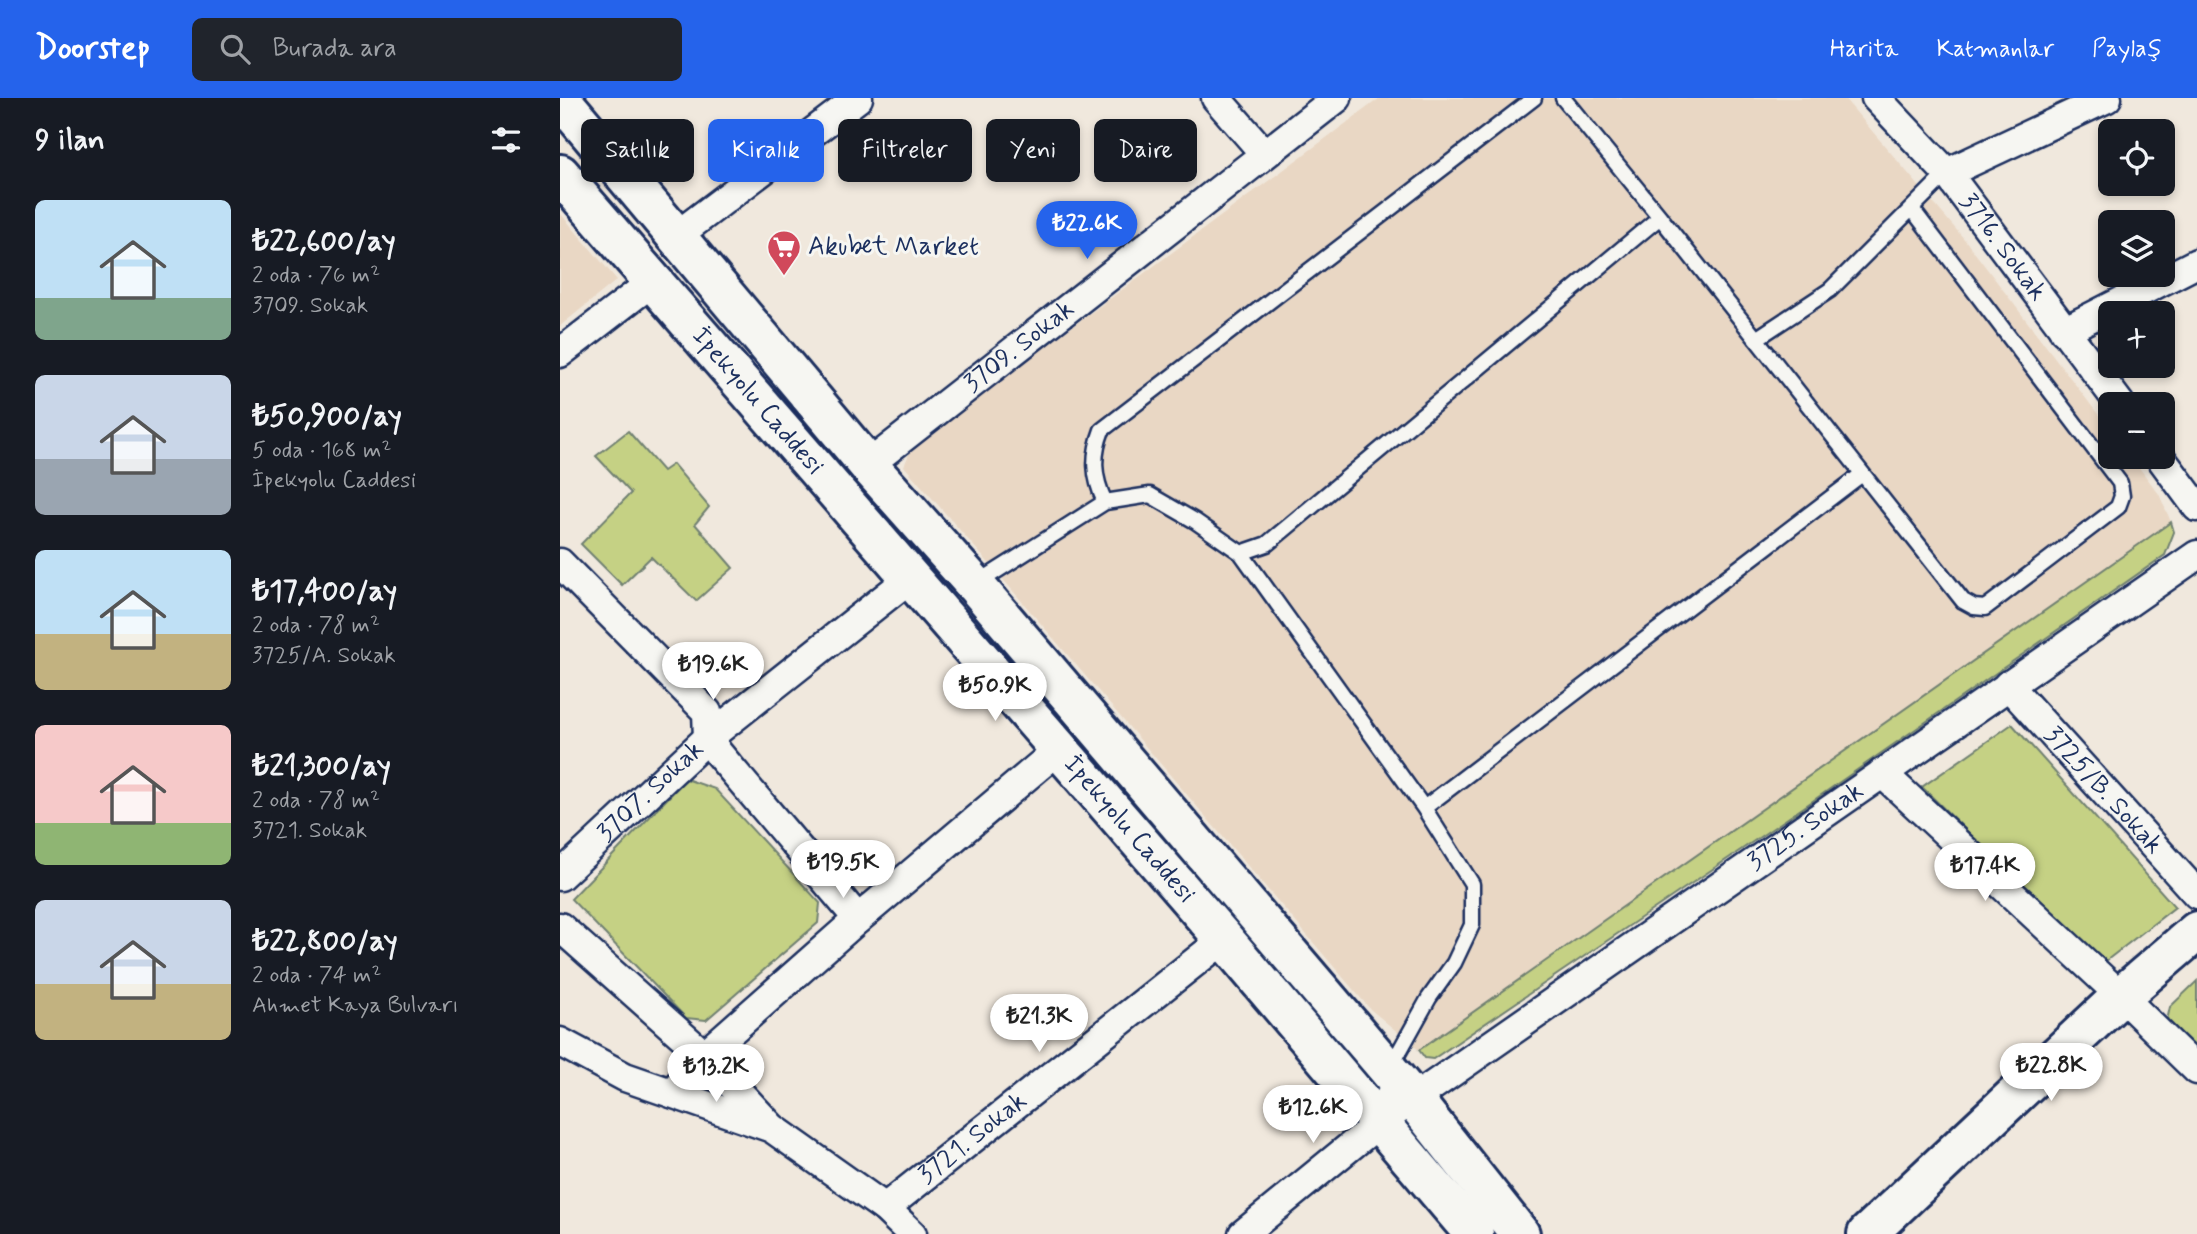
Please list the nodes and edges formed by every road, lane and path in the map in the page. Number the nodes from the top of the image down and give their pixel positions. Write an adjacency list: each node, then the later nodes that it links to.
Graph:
1 (560, 98): 14 (street)
2 (858, 98): 14 (street)
3 (1216, 98): 9 (street)
4 (1337, 98): 9 (street, 3709. Sokak)
5 (1534, 98): 24 (lane)
6 (1563, 98): 13 (lane)
7 (1876, 98): 10 (street, 3716. Sokak)
8 (2107, 98): 10 (street)
9 (1264, 153): 21 (street, 3709. Sokak)
10 (1947, 173): 12 (lane); 17 (street, 3716. Sokak)
11 (560, 174): 16 (street, İpekyolu Caddesi)
12 (1912, 209): 18 (lane); 23 (lane)
13 (1660, 217): 18 (lane); 26 (lane)
14 (675, 237): 21 (street)
15 (2197, 263): 17 (street)
16 (652, 282): 19 (street); 29 (street, İpekyolu Caddesi)
17 (2064, 331): 20 (street, 3716. Sokak)
18 (1756, 339): 23 (lane)
19 (560, 353)
20 (2111, 392)
21 (868, 464): 30 (street)
22 (2169, 469): 25 (street)
23 (1863, 474): 35 (lane)
24 (1105, 502): 26 (lane); 30 (lane)
25 (2197, 507)
26 (1241, 553): 35 (lane)
27 (2197, 555): 31 (street, 3725. Sokak)
28 (560, 563): 32 (street)
29 (909, 578): 32 (street, 3707. Sokak); 33 (street, İpekyolu Caddesi)
30 (975, 585): 45 (street)
31 (2008, 685): 34 (street, 3725. Sokak); 37 (street, 3725/B. Sokak)
32 (709, 738): 36 (street, 3707. Sokak); 38 (street)
33 (1058, 750): 38 (street); 41 (street, İpekyolu Caddesi)
34 (1882, 773): 42 (street); 48 (street, 3725. Sokak)
35 (1424, 808): 45 (lane)
36 (560, 876)
37 (2197, 894)
38 (859, 919): 44 (street)
39 (560, 928): 44 (street)
40 (2197, 931): 42 (street)
41 (1224, 939): 49 (street, İpekyolu Caddesi); 51 (street, 3721. Sokak)
42 (2122, 996): 46 (street); 56 (street)
43 (560, 1042): 47 (street)
44 (704, 1055): 47 (street); 50 (street)
45 (1389, 1070): 48 (street); 49 (lane)
46 (2197, 1070)
47 (672, 1093): 50 (street)
48 (1414, 1100): 49 (street, 3725. Sokak); 55 (street)
49 (1379, 1123): 53 (street, 3725. Sokak); 54 (street, İpekyolu Caddesi)
50 (772, 1128): 51 (street)
51 (885, 1208): 52 (street)
52 (912, 1234)
53 (1243, 1234)
54 (1474, 1234)
55 (1520, 1234)
56 (1867, 1234)

